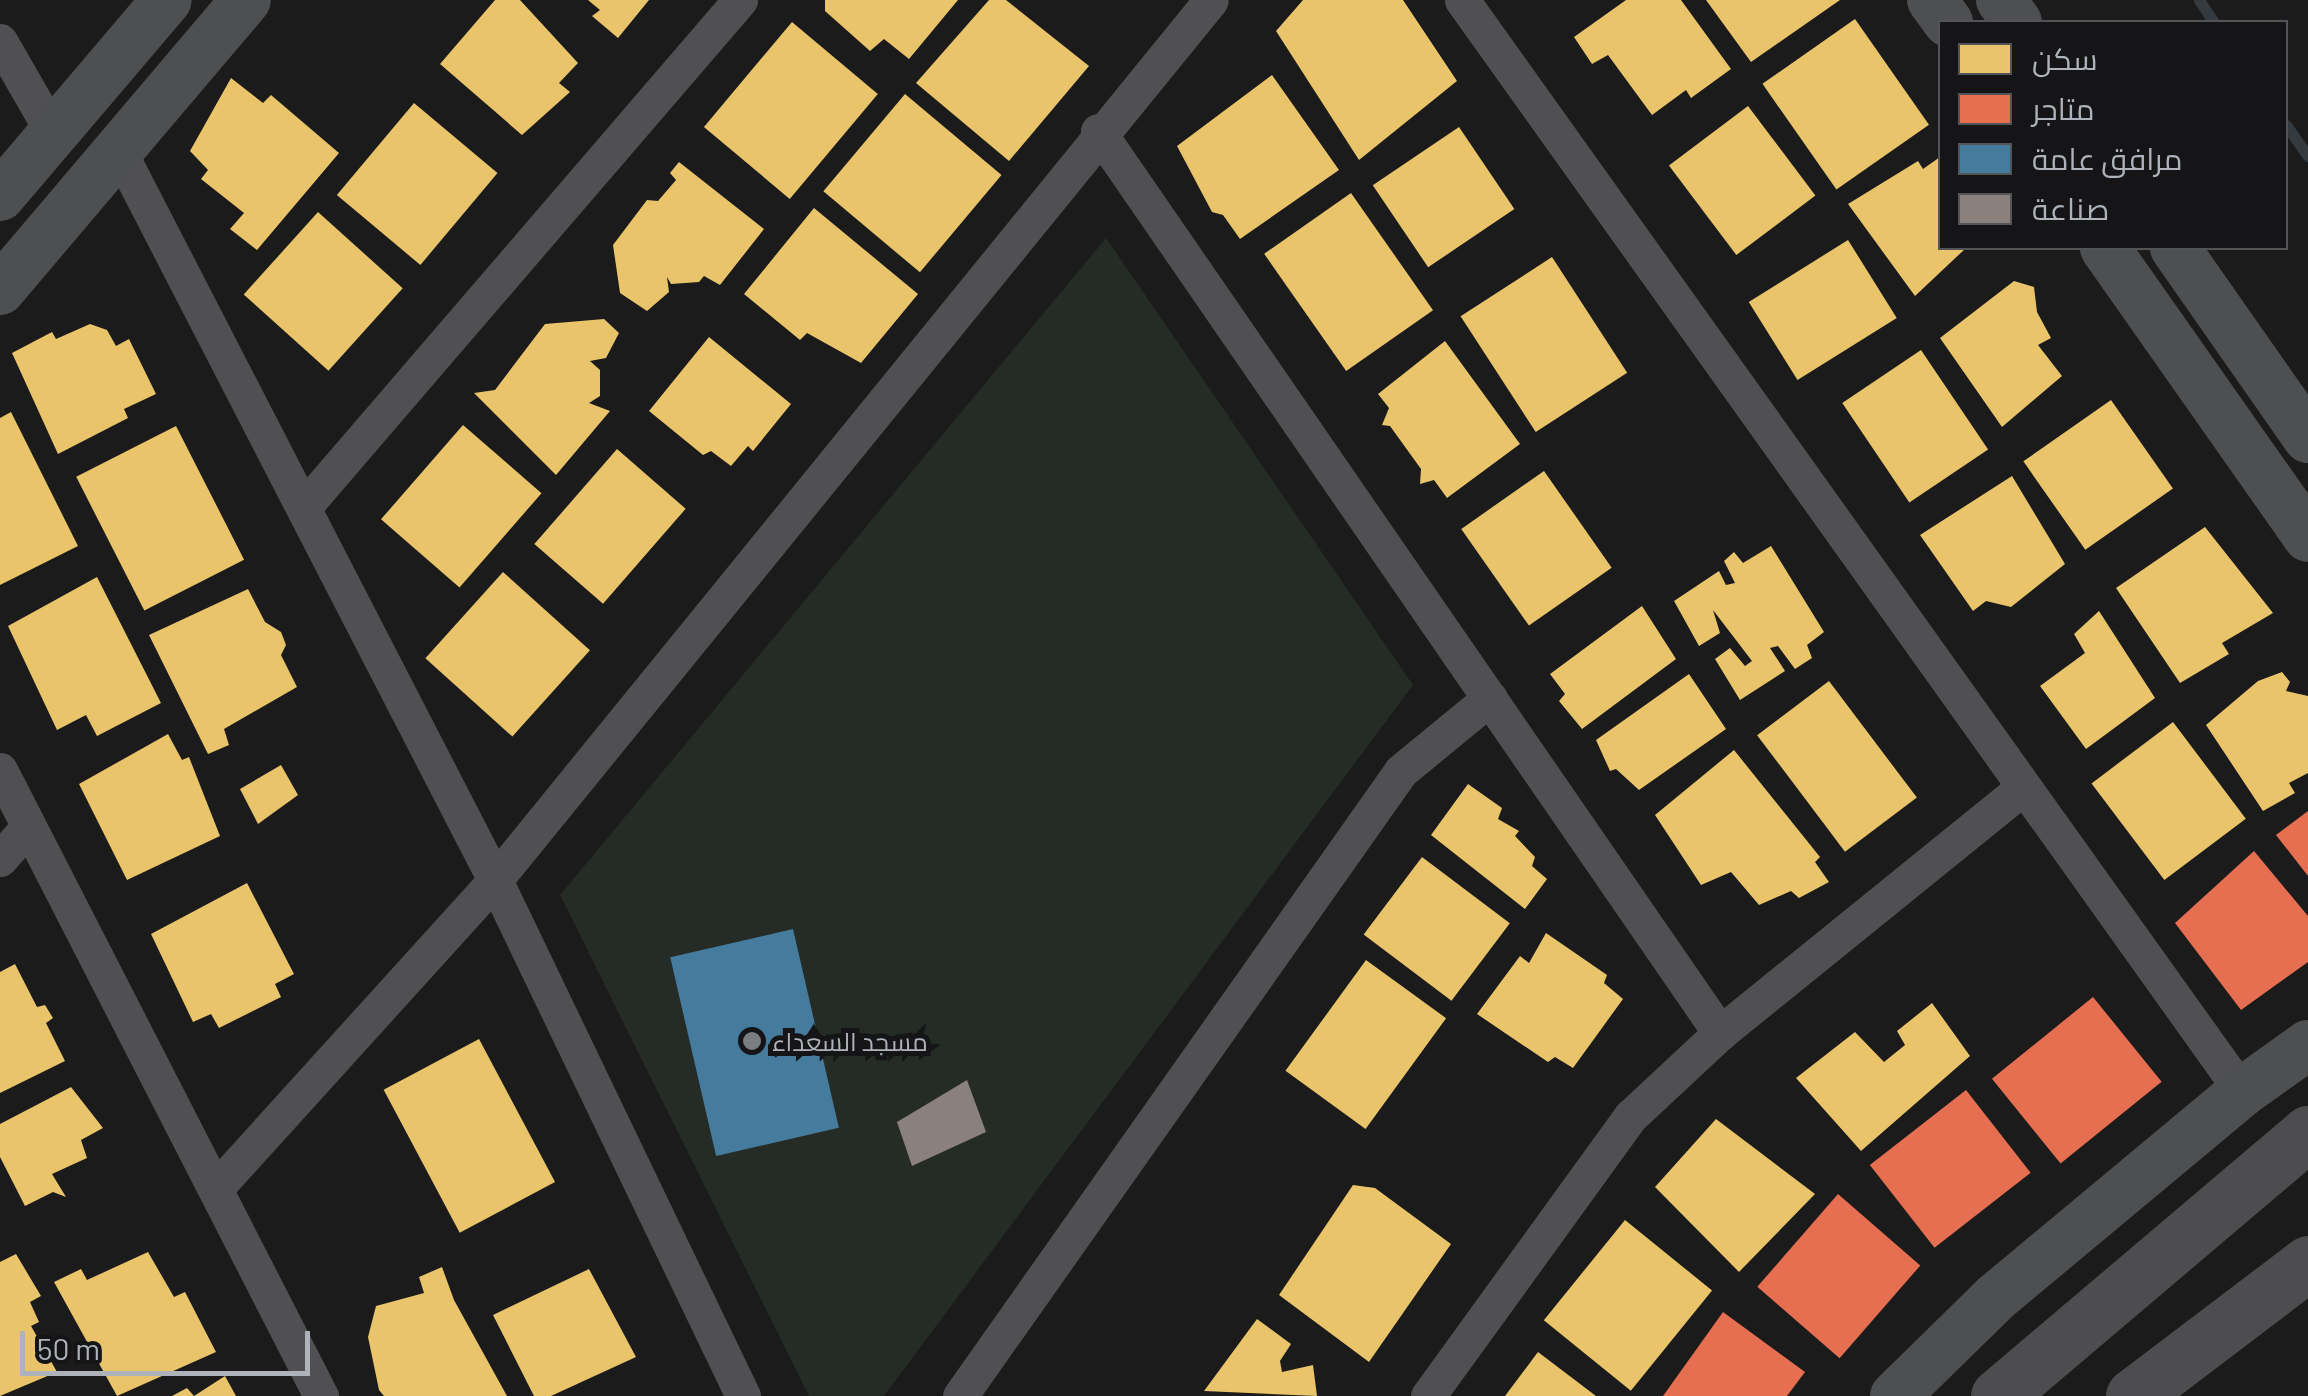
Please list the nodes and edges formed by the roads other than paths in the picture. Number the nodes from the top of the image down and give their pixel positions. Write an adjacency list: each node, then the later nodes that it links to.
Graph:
1 (167, 0): 8 (street)
2 (246, 0): 9 (street)
3 (740, 0): 15 (street)
4 (1211, 0): 7 (street)
5 (1462, 0): 19 (street)
6 (0, 40): 8 (street)
7 (1098, 131): 17 (street); 22 (street)
8 (53, 133): 10 (street)
9 (118, 149): 13 (street); 15 (street)
10 (0, 196)
11 (2107, 250): 16 (street)
12 (2175, 250): 14 (street)
13 (0, 290)
14 (2308, 438)
15 (304, 507): 22 (street)
16 (2308, 537)
17 (1490, 698): 23 (street); 31 (street)
18 (0, 770): 20 (street)
19 (2022, 788): 23 (street); 25 (street)
20 (28, 826): 21 (street); 27 (street)
21 (0, 859)
22 (495, 880): 27 (street); 30 (street)
23 (1720, 1032): 32 (street)
24 (2308, 1044): 25 (street)
25 (2242, 1092): 33 (street)
26 (2308, 1134): 34 (main road)
27 (216, 1188): 29 (street)
28 (2308, 1263): 35 (main road)
29 (321, 1396)
30 (743, 1396)
31 (960, 1396)
32 (1428, 1396)
33 (1896, 1396)
34 (1998, 1396)
35 (2133, 1396)

